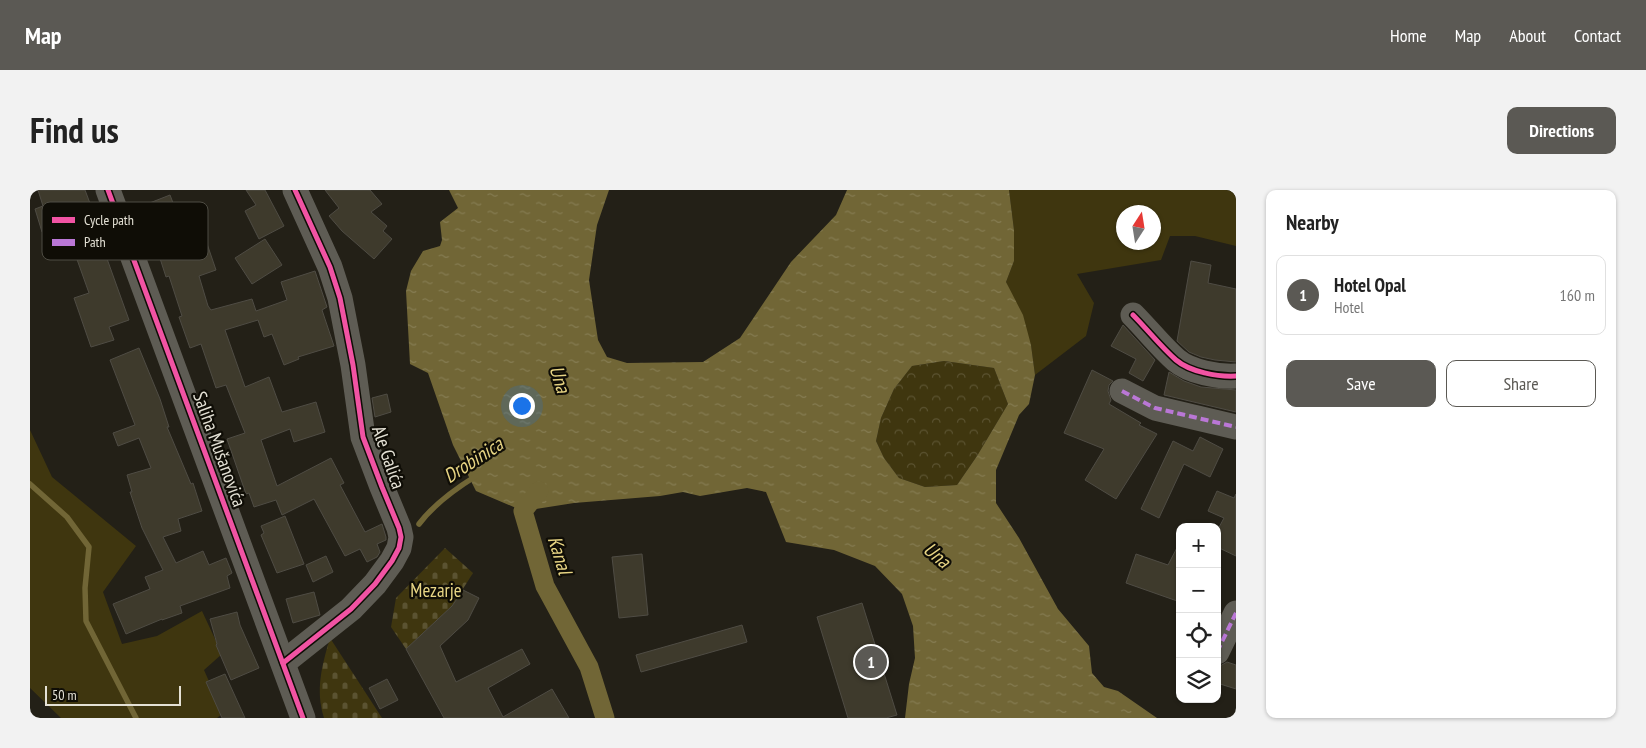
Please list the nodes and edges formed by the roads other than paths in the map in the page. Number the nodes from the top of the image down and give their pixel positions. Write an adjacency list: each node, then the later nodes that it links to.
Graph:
1 (108, 190): 3 (street, Saliha Mušanovića)
2 (295, 190): 11 (street, Ale Galića)
3 (112, 202)
4 (134, 260): 11 (street, Saliha Mušanovića)
5 (1132, 315): 6 (street)
6 (1236, 376)
7 (1122, 391): 8 (street)
8 (1236, 427)
9 (1236, 613): 10 (street)
10 (1221, 644)
11 (283, 663): 12 (street, Saliha Mušanovića)
12 (303, 718)

